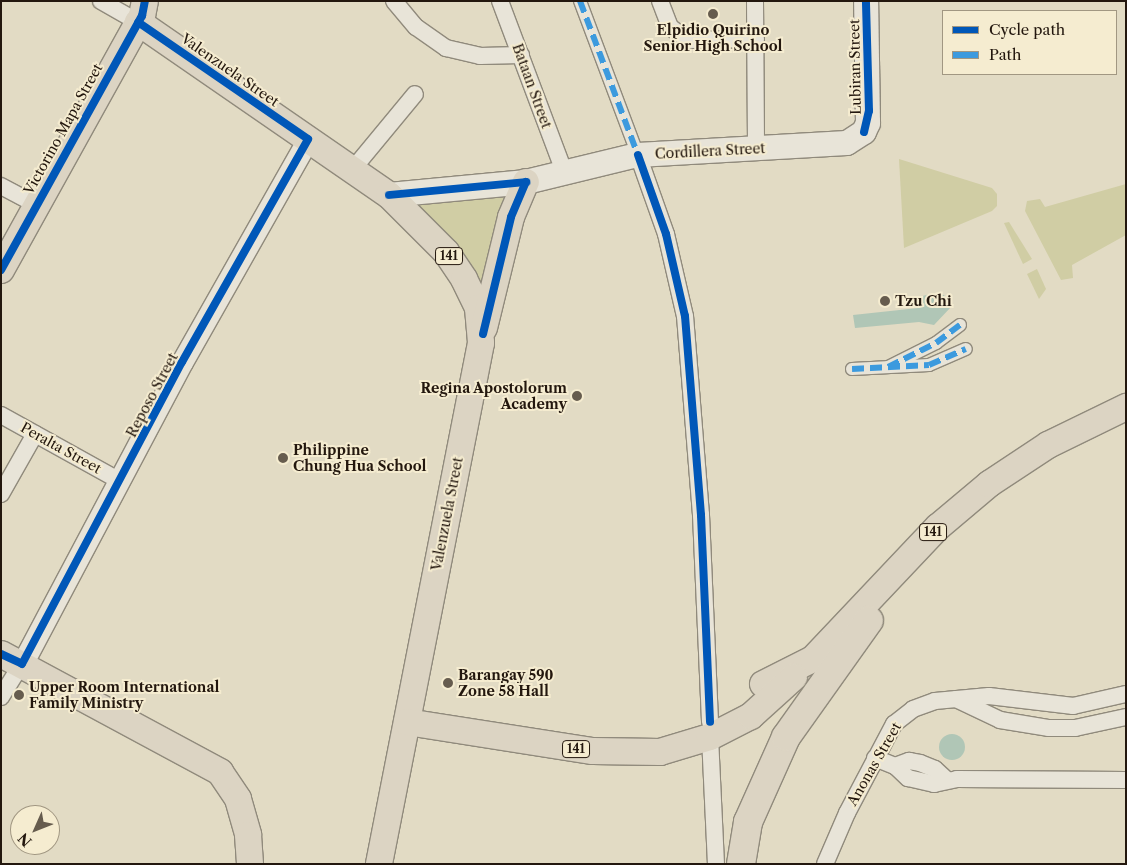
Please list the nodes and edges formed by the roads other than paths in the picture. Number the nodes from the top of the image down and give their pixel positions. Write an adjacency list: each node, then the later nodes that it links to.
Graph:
1 (101, 1): 8 (street)
2 (394, 1): 10 (street)
3 (500, 1): 10 (street, Bataan Street)
4 (580, 1): 15 (street)
5 (660, 1): 9 (street)
6 (756, 1): 9 (street)
7 (866, 1): 12 (main road, Lubiran Street)
8 (142, 12): 13 (main road, Valenzuela Street / 141); 21 (main road, Victorino Mapa Street)
9 (756, 39): 14 (street)
10 (521, 55): 17 (street, Bataan Street)
11 (415, 94): 16 (street)
12 (864, 132): 14 (main road, Cordillera Street)
13 (308, 139): 16 (main road, Valenzuela Street / 141); 31 (street, Reposo Street)
14 (756, 149): 15 (main road, Cordillera Street)
15 (638, 154): 17 (main road, Cordillera Street); 40 (street)
16 (353, 169): 20 (main road, Valenzuela Street / 141)
17 (564, 171): 18 (main road, Cordillera Street)
18 (526, 182): 20 (main road); 24 (main road)
19 (1, 186): 21 (street)
20 (389, 195): 24 (main road, Valenzuela Street / 141)
21 (36, 204): 22 (main road, Victorino Mapa Street)
22 (1, 270)
23 (960, 325): 26 (street)
24 (483, 334): 38 (main road, Valenzuela Street / 141)
25 (966, 349): 26 (street)
26 (886, 368): 27 (street)
27 (852, 370)
28 (1126, 408): 33 (main road, 141)
29 (1, 414): 30 (street, Peralta Street)
30 (35, 434): 31 (street, Peralta Street); 32 (street)
31 (120, 481): 34 (street, Reposo Street)
32 (1, 494)
33 (806, 654): 40 (main road, 141); 40 (main road, 141)
34 (11, 659): 36 (street, Reposo Street); 43 (main road)
35 (1126, 694): 37 (street, Anonas Street)
36 (1, 698)
37 (954, 698): 39 (street); 41 (street, Anonas Street)
38 (408, 715): 40 (main road, 141); 44 (main road, Valenzuela Street)
39 (1126, 717)
40 (710, 729): 45 (street)
41 (875, 758): 42 (street); 48 (street, Anonas Street)
42 (1126, 780)
43 (250, 864)
44 (379, 864)
45 (716, 864)
46 (726, 864): 47 (highway)
47 (741, 864)
48 (825, 864)

